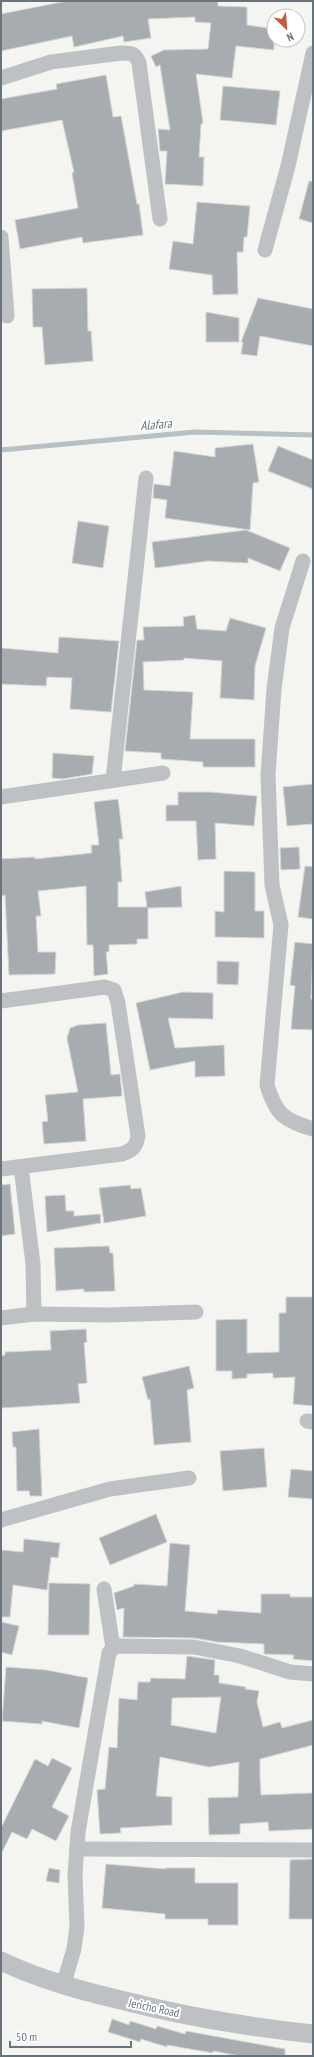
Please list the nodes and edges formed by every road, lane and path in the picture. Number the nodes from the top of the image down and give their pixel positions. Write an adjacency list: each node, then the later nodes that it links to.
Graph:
1 (313, 53): 5 (street)
2 (1, 78): 3 (street)
3 (160, 219)
4 (1, 237): 6 (street)
5 (265, 250)
6 (7, 316)
7 (146, 478): 10 (street)
8 (303, 561): 13 (street)
9 (163, 773): 10 (street)
10 (113, 780): 11 (street)
11 (1, 796)
12 (1, 1001): 14 (street)
13 (313, 1129)
14 (21, 1167): 15 (street); 17 (street)
15 (1, 1169)
16 (196, 1312): 17 (street)
17 (34, 1314): 18 (street)
18 (1, 1318)
19 (189, 1478): 20 (street)
20 (1, 1520)
21 (104, 1589): 22 (street)
22 (113, 1648): 23 (street); 24 (street)
23 (313, 1674)
24 (77, 1849): 25 (street); 27 (street)
25 (313, 1850)
26 (1, 1961): 27 (street, Jericho Road)
27 (63, 1986): 28 (street, Jericho Road)
28 (313, 2034)

